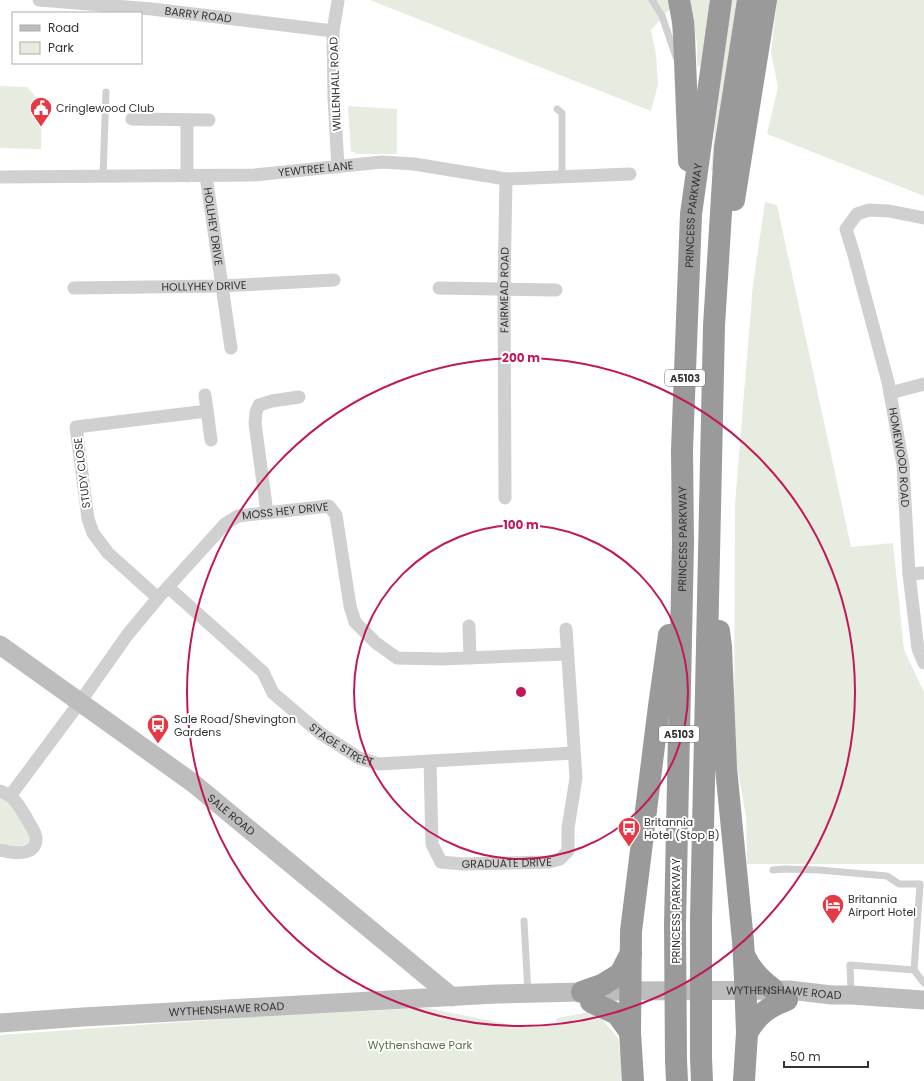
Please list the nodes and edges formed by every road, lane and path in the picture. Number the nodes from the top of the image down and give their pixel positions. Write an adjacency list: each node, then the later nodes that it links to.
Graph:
1 (39, 0): 8 (street, BARRY ROAD)
2 (338, 0): 9 (street, WILLENHALL ROAD)
3 (652, 0): 11 (lane)
4 (721, 0): 24 (highway, PRINCESS PARKWAY / A5103)
5 (748, 0): 32 (highway, A5103)
6 (766, 0): 32 (highway)
7 (680, 4): 11 (highway)
8 (152, 5): 9 (street, BARRY ROAD)
9 (333, 31): 16 (street, WILLENHALL ROAD)
10 (106, 92): 18 (lane)
11 (687, 102): 24 (highway)
12 (557, 110): 22 (lane)
13 (132, 119): 14 (street)
14 (187, 120): 15 (street); 19 (street)
15 (209, 120)
16 (338, 167): 20 (street, YEWTREE LANE); 23 (street, YEWTREE LANE)
17 (630, 174): 22 (street, YEWTREE LANE)
18 (103, 176): 19 (street, YEWTREE LANE); 21 (street, YEWTREE LANE)
19 (187, 176): 20 (street, YEWTREE LANE)
20 (206, 176): 27 (street, HOLLHEY DRIVE)
21 (0, 177)
22 (562, 177): 23 (street, YEWTREE LANE)
23 (506, 179): 30 (street, FAIRMEAD ROAD)
24 (691, 214): 42 (highway, PRINCESS PARKWAY / A5103)
25 (924, 218): 35 (street, HOMEWOOD ROAD)
26 (334, 280): 27 (street, HOLLYHEY DRIVE)
27 (221, 286): 28 (street, HOLLYHEY DRIVE); 33 (street, HOLLHEY DRIVE)
28 (74, 288)
29 (439, 288): 30 (street)
30 (504, 289): 31 (street); 40 (street, FAIRMEAD ROAD)
31 (556, 290)
32 (714, 326): 43 (highway, A5103)
33 (231, 348)
34 (924, 384): 35 (street)
35 (890, 393): 45 (street, HOMEWOOD ROAD)
36 (205, 395): 38 (street)
37 (299, 397): 41 (street)
38 (207, 411): 39 (street); 47 (street, STUDY CLOSE)
39 (211, 440)
40 (505, 498)
41 (267, 513): 46 (street, MOSS HEY DRIVE); 52 (street, MOSS HEY DRIVE)
42 (683, 542): 61 (highway); 76 (highway, PRINCESS PARKWAY / A5103, bridge)
43 (709, 550): 62 (highway); 78 (highway, A5103, bridge)
44 (924, 573): 45 (street)
45 (908, 574): 53 (street, HOMEWOOD ROAD)
46 (168, 587): 47 (street, MOSS HEY DRIVE); 56 (street, STAGE STREET)
47 (158, 598): 54 (street, MOSS HEY DRIVE)
48 (469, 626): 52 (street)
49 (566, 629): 51 (street, GRADUATE DRIVE)
50 (0, 645): 54 (main road, SALE ROAD)
51 (567, 654): 52 (street, MOSS HEY DRIVE); 55 (street, GRADUATE DRIVE)
52 (470, 658)
53 (924, 663)
54 (80, 702): 57 (street, MOSS HEY DRIVE); 69 (main road, SALE ROAD)
55 (574, 753): 56 (street, STAGE STREET); 56 (street, GRADUATE DRIVE)
56 (430, 761)
57 (5, 794): 58 (street)
58 (0, 850)
59 (773, 870): 63 (lane)
60 (524, 921): 71 (lane)
61 (631, 952): 68 (highway); 70 (highway)
62 (744, 954): 66 (highway); 67 (highway)
63 (914, 970): 64 (lane); 65 (lane)
64 (924, 983)
65 (851, 994): 67 (main road, WYTHENSHAWE ROAD); 72 (main road, WYTHENSHAWE ROAD)
66 (745, 995): 67 (main road, WYTHENSHAWE ROAD); 68 (main road, WYTHENSHAWE ROAD); 75 (highway)
67 (780, 995): 75 (highway)
68 (630, 996): 70 (main road, WYTHENSHAWE ROAD); 74 (highway)
69 (452, 997): 71 (main road, WYTHENSHAWE ROAD); 73 (main road, WYTHENSHAWE ROAD)
70 (586, 997): 71 (main road, WYTHENSHAWE ROAD); 74 (highway)
71 (528, 998)
72 (924, 1000)
73 (0, 1023)
74 (630, 1032): 77 (highway)
75 (747, 1033): 79 (highway)
76 (676, 1071)
77 (634, 1081)
78 (702, 1081)
79 (744, 1081)

